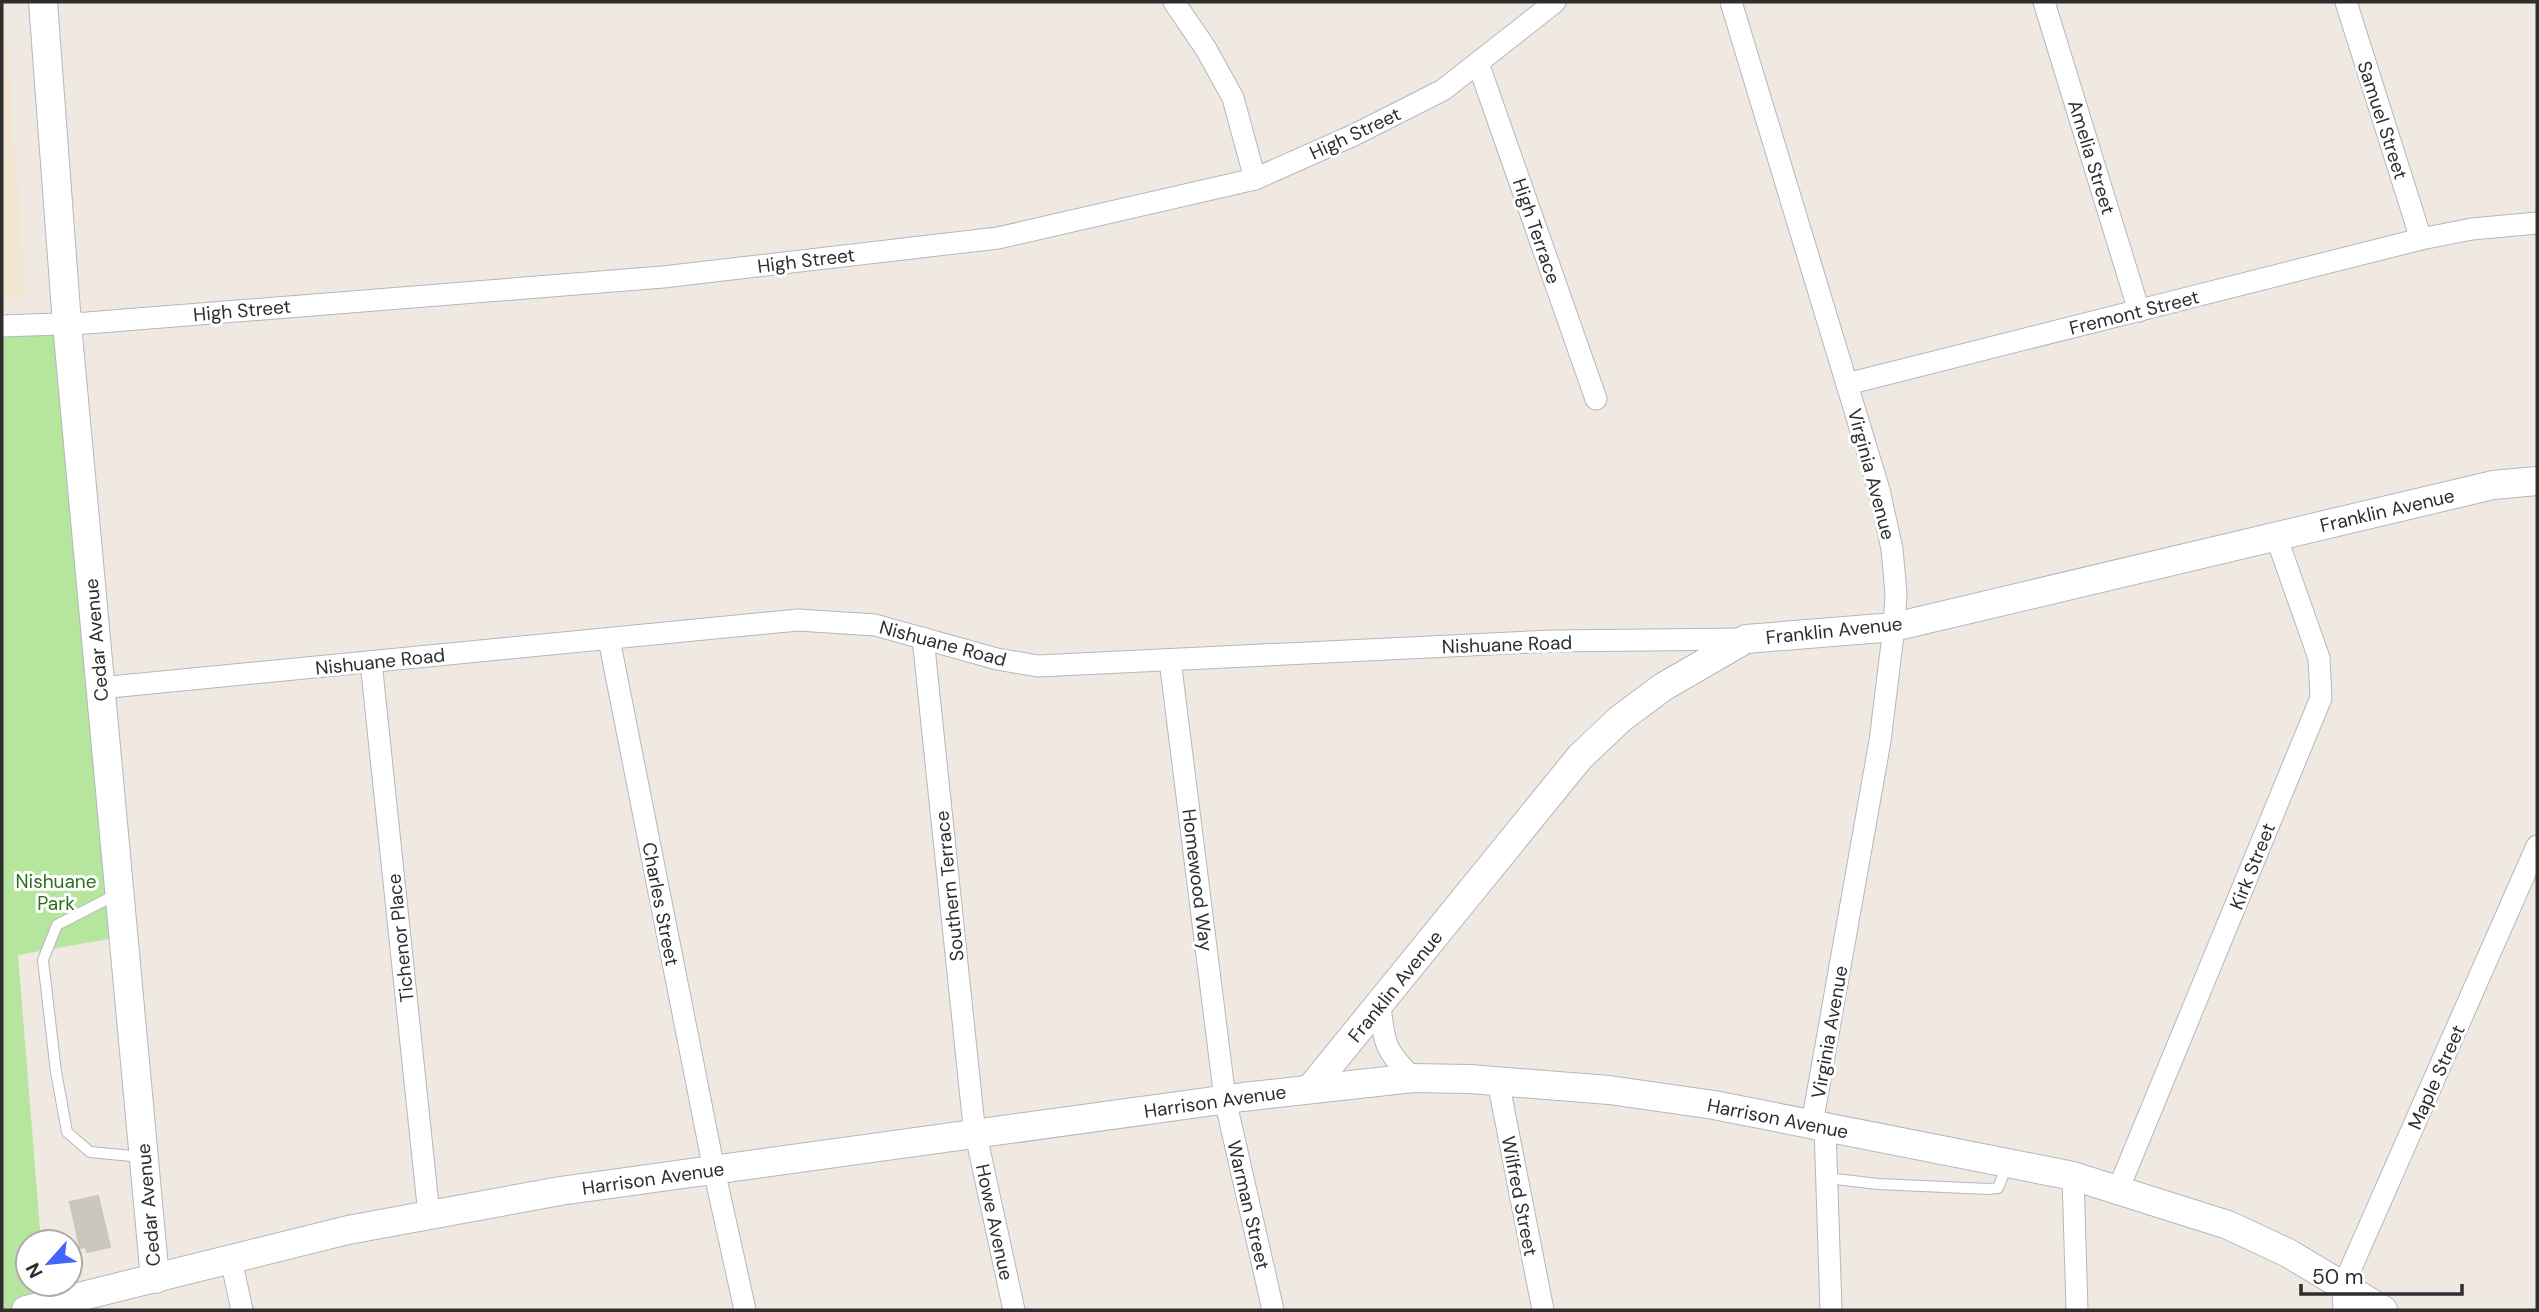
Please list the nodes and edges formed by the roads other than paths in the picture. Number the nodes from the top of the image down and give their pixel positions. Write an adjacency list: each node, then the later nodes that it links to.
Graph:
1 (43, 2): 12 (street, Cedar Avenue)
2 (1174, 2): 8 (street)
3 (1555, 2): 7 (street, High Street)
4 (1731, 2): 14 (street, Virginia Avenue)
5 (2044, 2): 11 (street, Amelia Street)
6 (2346, 2): 10 (street, Samuel Street)
7 (1478, 62): 8 (street, High Street); 15 (street, High Terrace)
8 (1255, 179): 12 (street, High Street)
9 (2537, 223): 10 (street, Fremont Street)
10 (2421, 239): 11 (street, Fremont Street)
11 (2139, 311): 14 (street, Fremont Street)
12 (67, 324): 13 (street, High Street); 24 (street, Cedar Avenue)
13 (2, 326)
14 (1847, 384): 18 (street, Virginia Avenue)
15 (1596, 399)
16 (2537, 481): 17 (street, Franklin Avenue)
17 (2276, 536): 18 (street, Franklin Avenue); 39 (street, Kirk Street)
18 (1894, 627): 21 (street, Franklin Avenue); 32 (street, Virginia Avenue)
19 (923, 638): 20 (street, Nishuane Road); 22 (street, Nishuane Road); 33 (street, Southern Terrace)
20 (609, 639): 23 (street, Nishuane Road); 36 (street, Charles Street)
21 (1746, 639): 22 (street, Nishuane Road); 27 (street, Franklin Avenue)
22 (1170, 660): 31 (street, Homewood Way)
23 (370, 662): 24 (street, Nishuane Road); 40 (street, Tichenor Place)
24 (100, 688): 26 (street, Cedar Avenue)
25 (2537, 846): 43 (street, Maple Street)
26 (119, 893): 34 (street, Cedar Avenue); 34 (lane)
27 (1380, 1006): 28 (street); 30 (street, Franklin Avenue)
28 (1413, 1078): 29 (street, Harrison Avenue); 30 (street, Harrison Avenue)
29 (1497, 1081): 32 (street, Harrison Avenue); 49 (street, Wilfred Street)
30 (1311, 1088): 31 (street, Harrison Avenue)
31 (1225, 1099): 33 (street, Harrison Avenue); 48 (street, Warman Street)
32 (1819, 1126): 35 (street, Harrison Avenue); 38 (street, Virginia Avenue)
33 (976, 1134): 36 (street, Harrison Avenue); 47 (street, Howe Avenue)
34 (144, 1157): 42 (street, Cedar Avenue)
35 (2008, 1163): 37 (street, Harrison Avenue); 38 (lane)
36 (714, 1170): 40 (street, Harrison Avenue); 46 (street, Charles Street)
37 (2073, 1176): 39 (street, Harrison Avenue); 51 (street)
38 (1827, 1178): 50 (street, Virginia Avenue)
39 (2118, 1190): 43 (street, Harrison Avenue)
40 (429, 1215): 41 (street, Harrison Avenue)
41 (231, 1259): 42 (street, Harrison Avenue); 45 (street)
42 (155, 1279): 44 (street, Harrison Avenue)
43 (2344, 1298): 52 (street, Harrison Avenue)
44 (26, 1310)
45 (242, 1310)
46 (745, 1310)
47 (1014, 1310)
48 (1273, 1310)
49 (1543, 1310)
50 (1831, 1310)
51 (2077, 1310)
52 (2383, 1310)

